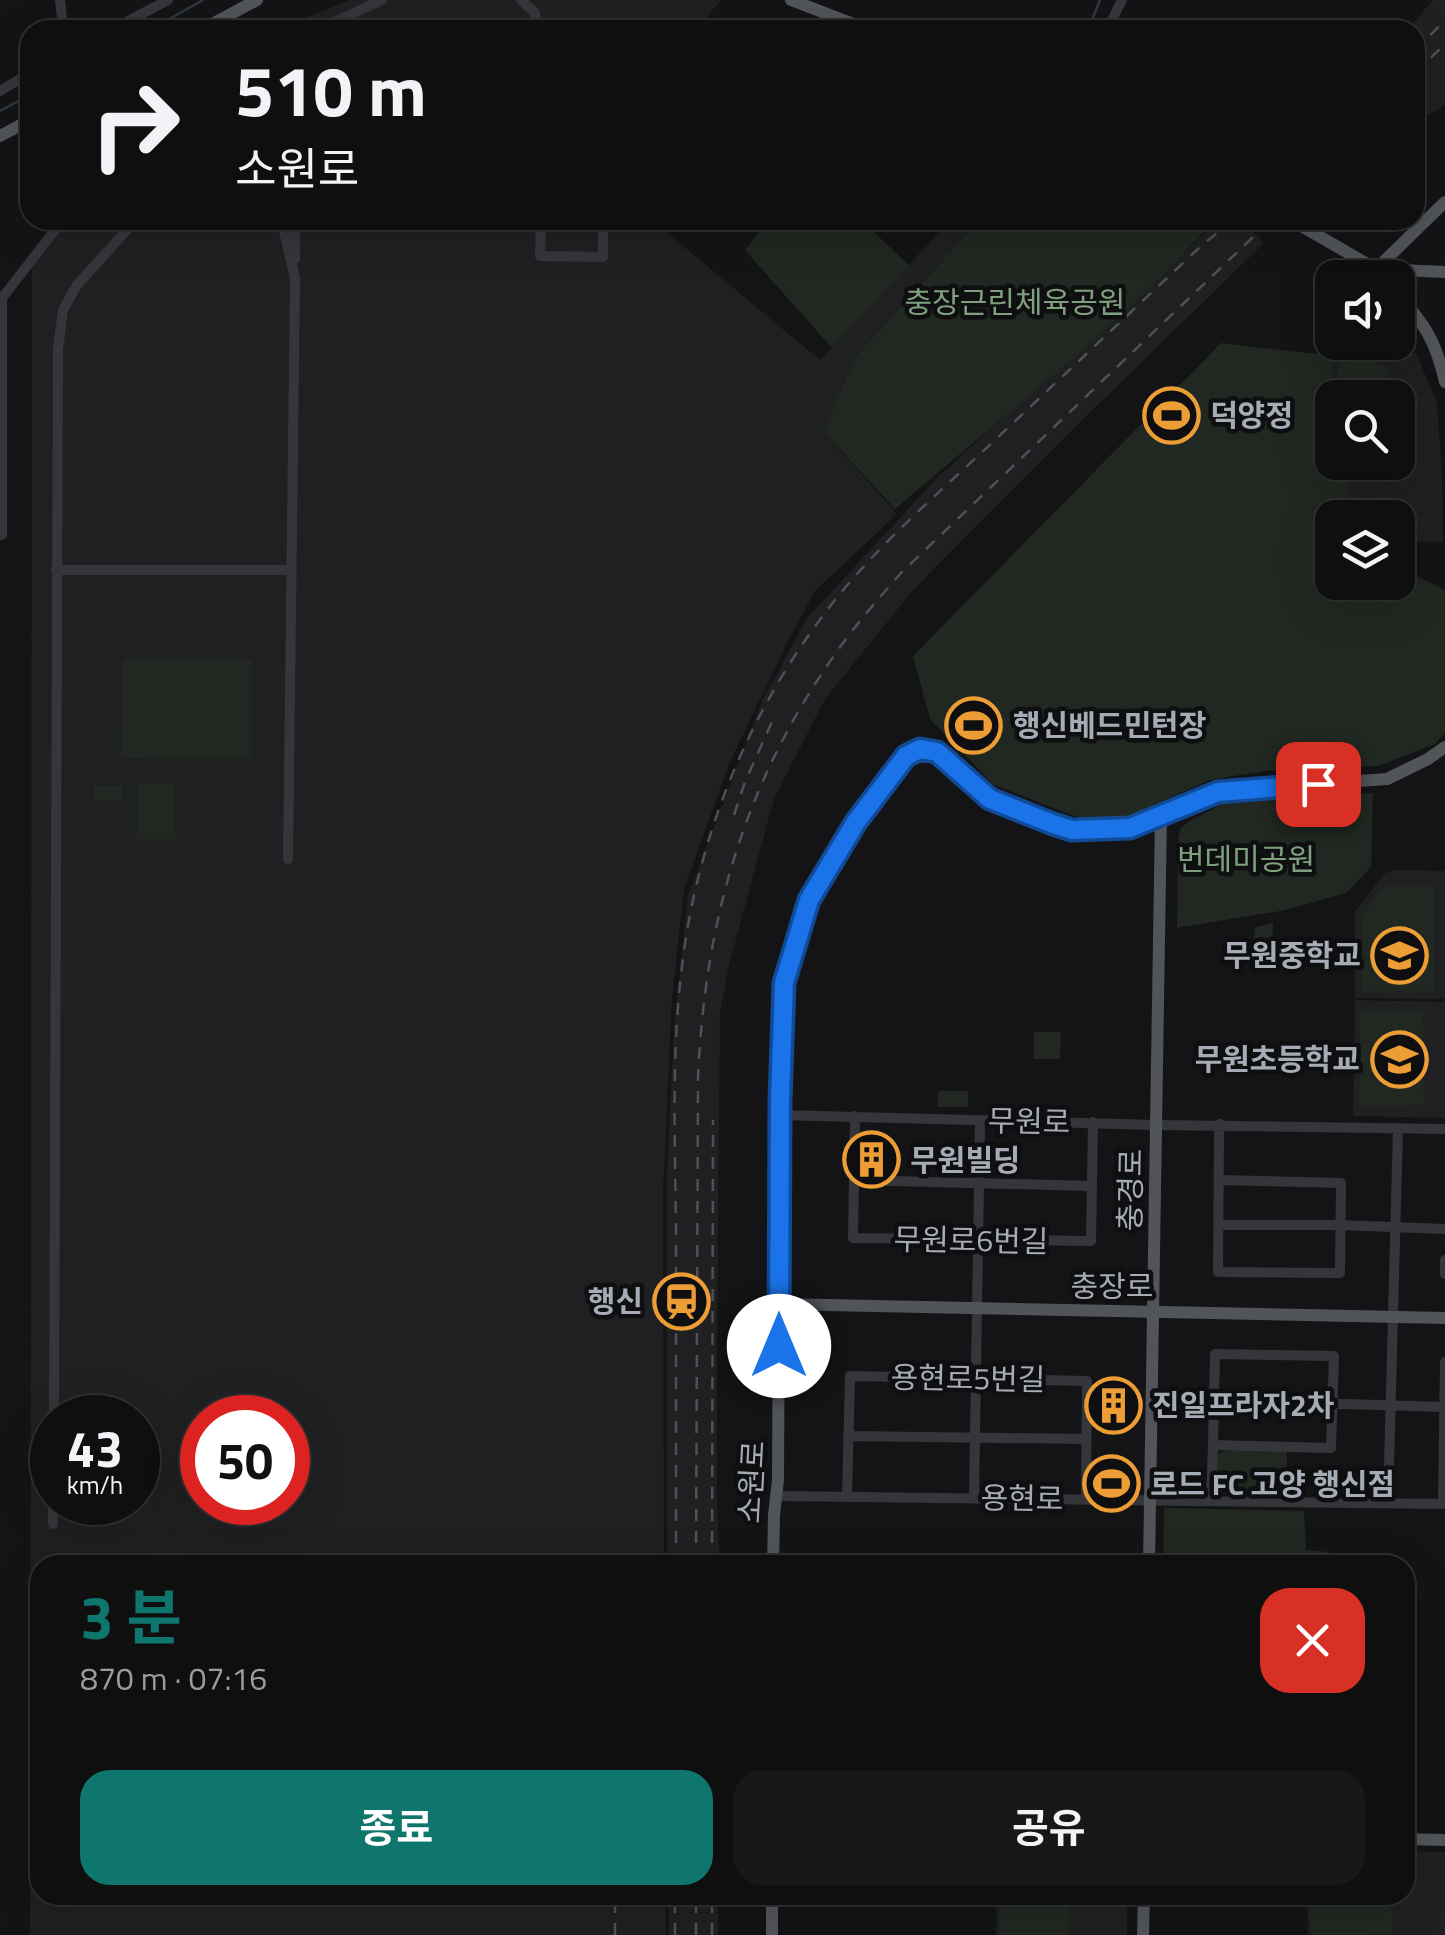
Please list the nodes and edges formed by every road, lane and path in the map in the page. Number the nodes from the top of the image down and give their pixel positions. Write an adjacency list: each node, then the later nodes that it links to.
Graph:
1 (257, 0): 7 (main road)
2 (382, 0): 8 (street)
3 (521, 0): 9 (street)
4 (791, 0): 10 (main road)
5 (161, 2): 6 (street)
6 (129, 20)
7 (220, 20)
8 (339, 20)
9 (536, 20)
10 (843, 20)
11 (1445, 202): 12 (main road)
12 (1425, 224)
13 (55, 230): 29 (street)
14 (127, 230): 30 (street)
15 (282, 230): 25 (street)
16 (294, 230): 25 (street)
17 (541, 230): 18 (street)
18 (603, 230)
19 (1307, 230): 21 (main road)
20 (1420, 230): 22 (main road)
21 (1357, 260)
22 (1393, 260)
23 (1445, 272): 24 (main road)
24 (1415, 273)
25 (294, 278): 31 (street)
26 (1415, 314): 27 (main road)
27 (1443, 361): 28 (main road)
28 (1445, 382)
29 (1, 535)
30 (56, 570): 31 (street); 61 (street)
31 (291, 570): 34 (street)
32 (1445, 747): 33 (main road, 소원로)
33 (1161, 816): 35 (main road, 소원로); 40 (main road, 충경로)
34 (288, 859)
35 (780, 1114): 36 (street, 무원로); 54 (main road, 소원로)
36 (854, 1116): 37 (street, 무원로); 43 (street, 무원로6번길)
37 (980, 1120): 38 (street, 무원로); 45 (street)
38 (1093, 1122): 40 (street, 무원로); 46 (street, 무원로6번길)
39 (1220, 1124): 40 (street, 무원로); 41 (street, 무원로); 44 (street)
40 (1156, 1125): 56 (main road, 충경로)
41 (1398, 1128): 42 (street, 무원로); 49 (street)
42 (1445, 1129)
43 (854, 1180): 45 (street); 51 (street, 무원로6번길)
44 (1219, 1180): 47 (street); 48 (street)
45 (979, 1182): 46 (street); 51 (street)
46 (1092, 1186): 51 (street, 무원로6번길)
47 (1340, 1225): 48 (street); 48 (street); 49 (street)
48 (1218, 1226)
49 (1396, 1227): 50 (street); 57 (street)
50 (1445, 1229)
51 (978, 1240): 55 (street)
52 (1445, 1260): 53 (street)
53 (1445, 1274)
54 (779, 1304): 55 (main road, 충장로); 71 (main road, 소원로)
55 (977, 1309): 56 (main road, 충장로); 60 (street)
56 (1152, 1312): 57 (main road, 충장로); 75 (main road, 충경로)
57 (1392, 1315): 58 (main road, 충장로); 64 (street)
58 (1445, 1318)
59 (1445, 1362): 65 (street)
60 (976, 1379): 66 (street, 용현로5번길); 67 (street); 68 (street, 용현로5번길)
61 (54, 1395)
62 (1213, 1400): 63 (street); 63 (street); 69 (street)
63 (1333, 1402): 64 (street); 69 (street)
64 (1390, 1404): 65 (street); 77 (street)
65 (1444, 1407): 70 (street)
66 (848, 1436): 67 (street); 72 (street, 용현로5번길)
67 (975, 1437): 68 (street); 73 (street)
68 (1086, 1438): 74 (street, 용현로5번길)
69 (1213, 1445): 76 (street)
70 (1444, 1457): 78 (street)
71 (777, 1496): 72 (street, 용현로); 79 (main road, 소원로)
72 (847, 1496): 73 (street, 용현로)
73 (974, 1498): 74 (street, 용현로)
74 (1086, 1499): 75 (street, 용현로)
75 (1150, 1500): 76 (street, 용현로); 80 (main road, 충경로)
76 (1210, 1501): 77 (street, 용현로)
77 (1388, 1503): 78 (street, 용현로)
78 (1444, 1504)
79 (773, 1555)
80 (1149, 1555)
81 (1415, 1839): 82 (main road)
82 (1445, 1840)
83 (772, 1905): 85 (main road)
84 (1144, 1905): 86 (main road)
85 (772, 1935)
86 (1143, 1935)

